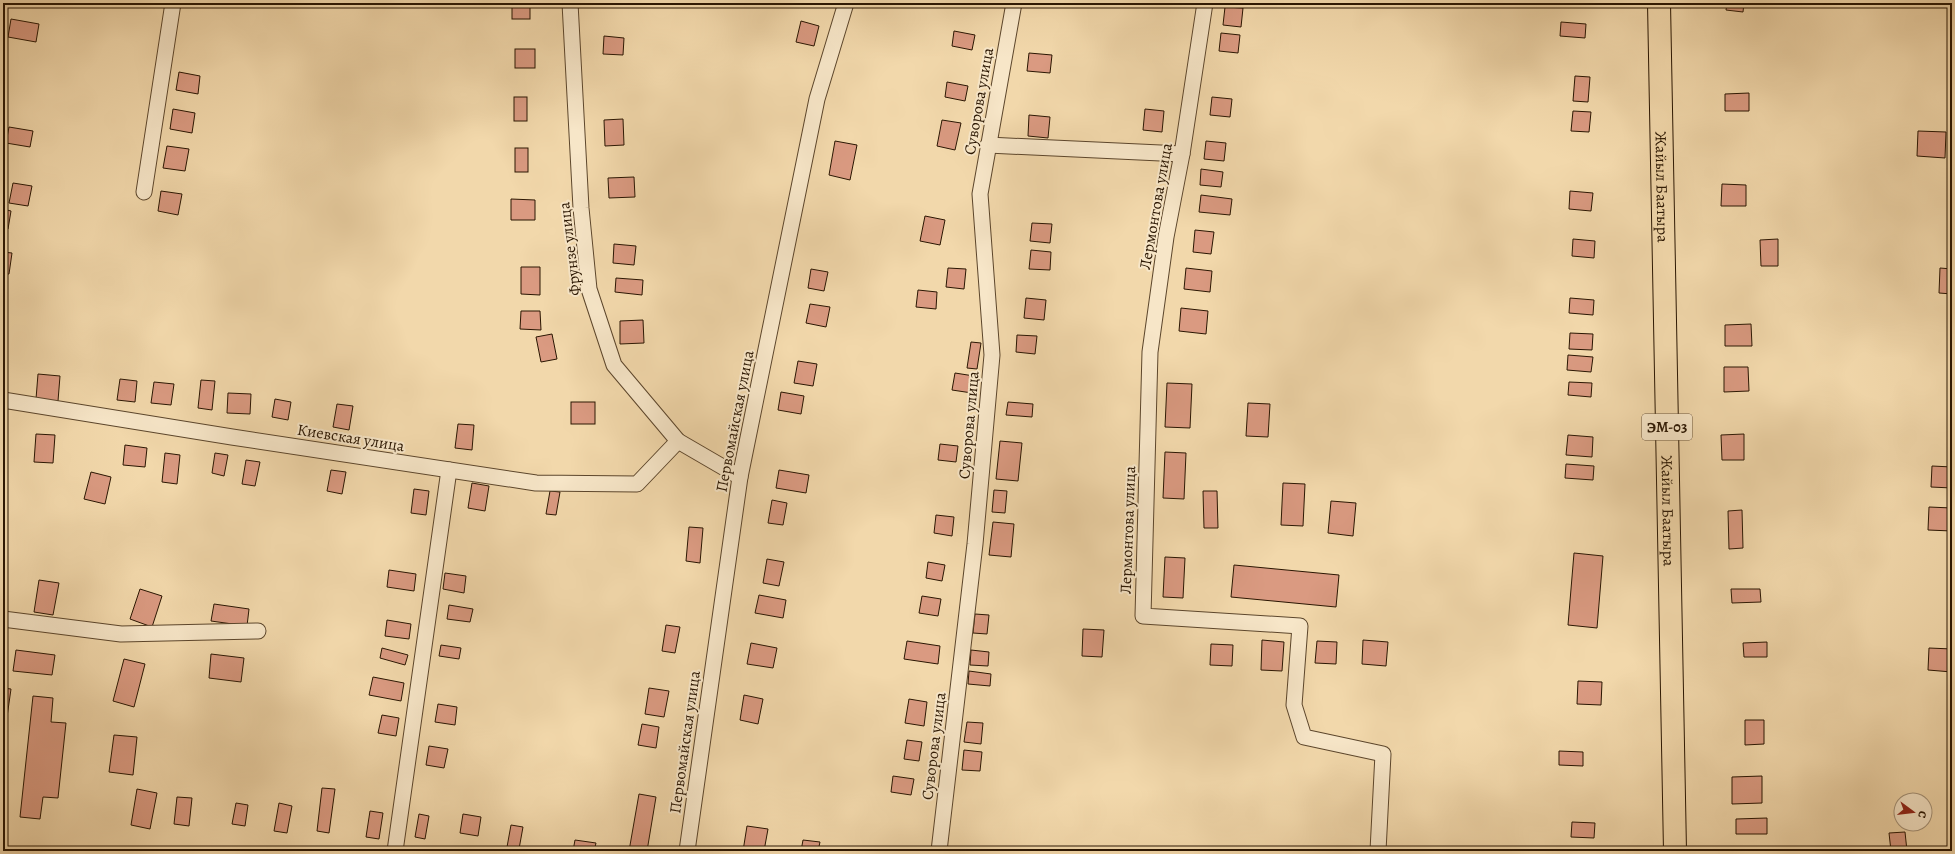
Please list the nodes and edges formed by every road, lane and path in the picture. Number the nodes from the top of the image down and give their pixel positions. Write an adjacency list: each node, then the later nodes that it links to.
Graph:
1 (173, 3): 9 (street)
2 (570, 3): 11 (street, Фрунзе улица)
3 (846, 3): 13 (street, Первомайская улица)
4 (1014, 3): 7 (street, Суворова улица)
5 (1205, 3): 8 (street, Лермонтова улица)
6 (1659, 3): 20 (highway, Жайыл Баатыра / ЭМ-03)
7 (988, 145): 8 (street); 18 (street, Суворова улица)
8 (1182, 154): 19 (street, Лермонтова улица)
9 (144, 192)
10 (3, 400): 12 (street, Киевская улица)
11 (678, 441): 12 (street, Киевская улица); 13 (street, Фрунзе улица)
12 (450, 470): 16 (street)
13 (740, 477): 17 (street, Первомайская улица)
14 (3, 619): 15 (street)
15 (258, 631)
16 (395, 851)
17 (687, 851)
18 (938, 851)
19 (1378, 851)
20 (1675, 851)

